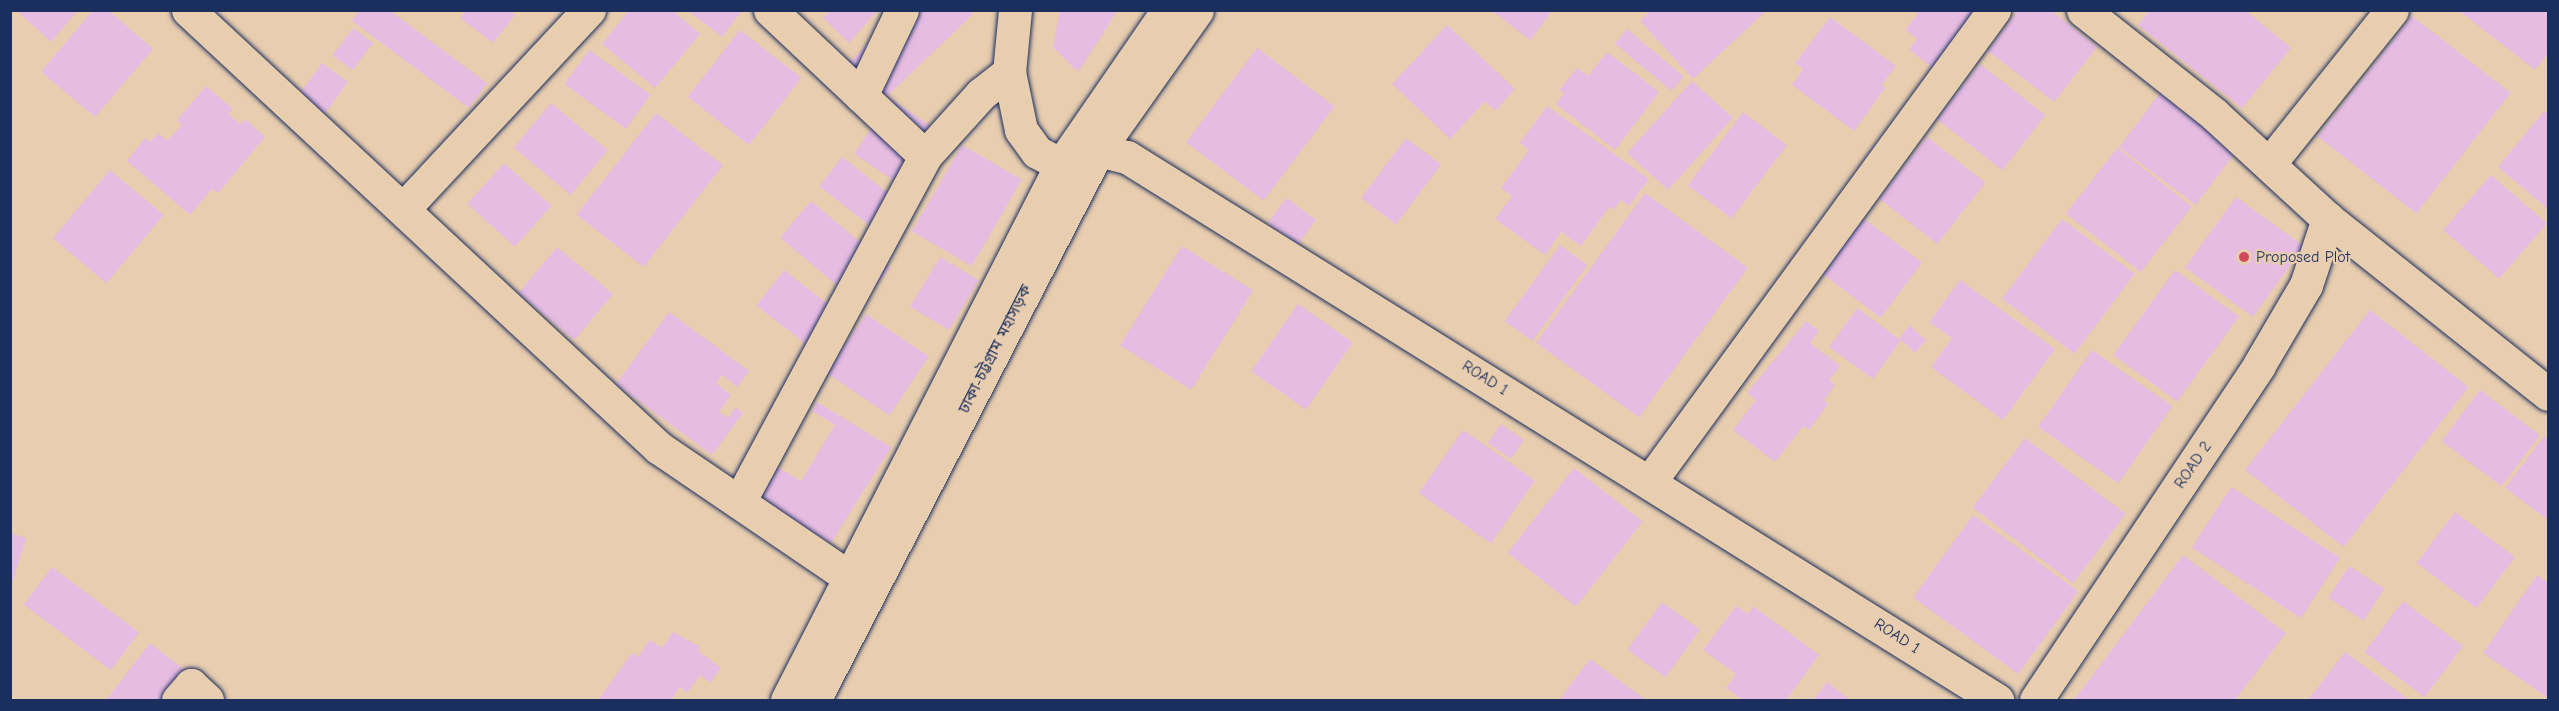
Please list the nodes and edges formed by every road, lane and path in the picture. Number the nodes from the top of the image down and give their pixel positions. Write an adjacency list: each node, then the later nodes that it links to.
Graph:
1 (188, 10): 17 (main road)
2 (589, 10): 17 (main road)
3 (770, 10): 12 (main road)
4 (902, 10): 12 (main road)
5 (1015, 10): 11 (main road)
6 (1168, 10): 16 (main road, ঢাকা-চট্টগ্রাম মহাসড়ক)
7 (1197, 10): 13 (main road, ঢাকা-চট্টগ্রাম মহাসড়ক)
8 (1994, 10): 20 (main road)
9 (2083, 10): 15 (main road)
10 (2392, 10): 15 (main road)
11 (1009, 72): 14 (main road); 16 (main road)
12 (861, 96): 14 (main road)
13 (1098, 150): 16 (main road); 20 (main road, ROAD 1); 26 (main road, ঢাকা-চট্টগ্রাম মহাসড়ক)
14 (925, 156): 21 (main road)
15 (2269, 164): 18 (main road)
16 (1061, 165): 22 (main road, ঢাকা-চট্টগ্রাম মহাসড়ক)
17 (405, 207): 21 (main road)
18 (2328, 219): 19 (main road); 28 (main road, ROAD 2)
19 (2548, 394)
20 (1651, 480): 27 (main road, ROAD 1)
21 (740, 502): 22 (main road)
22 (850, 578): 25 (main road, ঢাকা-চট্টগ্রাম মহাসড়ক)
23 (178, 700): 24 (main road)
24 (207, 700)
25 (787, 700)
26 (814, 700)
27 (1997, 700)
28 (2036, 700)

